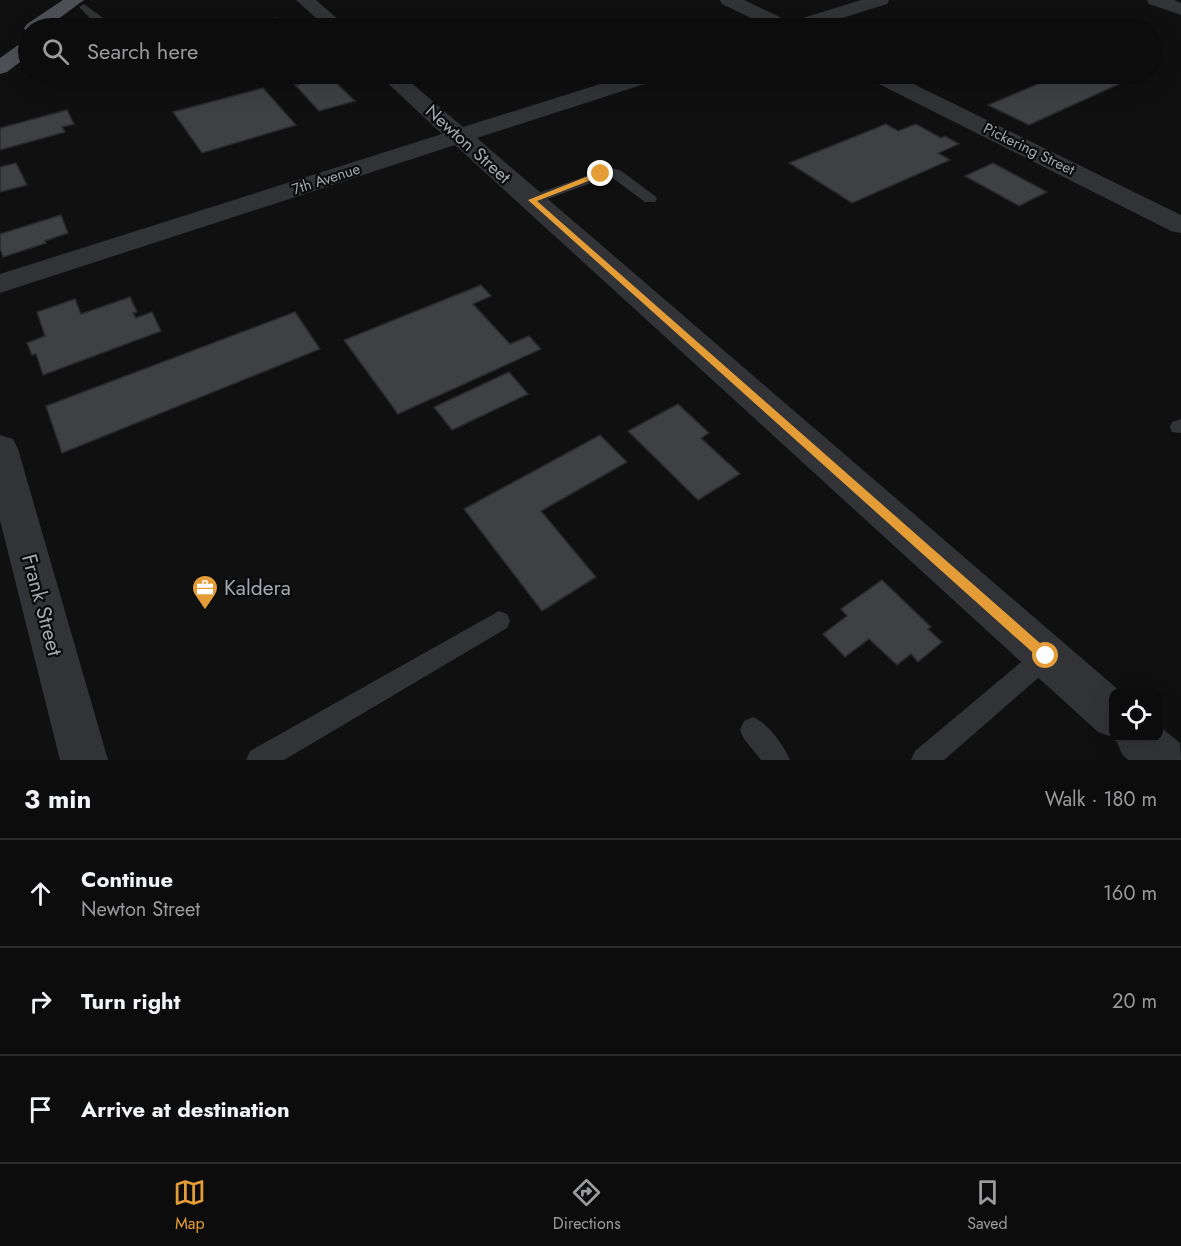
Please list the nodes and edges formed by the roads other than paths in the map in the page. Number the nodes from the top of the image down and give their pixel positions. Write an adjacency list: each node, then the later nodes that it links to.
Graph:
1 (305, 0): 10 (street)
2 (729, 0): 11 (street)
3 (880, 0): 12 (street)
4 (1156, 0): 6 (street)
5 (84, 2): 7 (main road); 8 (main road); 9 (lane)
6 (1181, 9)
7 (53, 18)
8 (66, 18)
9 (97, 18)
10 (326, 18)
11 (766, 18)
12 (823, 18)
13 (18, 40): 14 (main road)
14 (0, 53)
15 (18, 54): 16 (main road)
16 (0, 68)
17 (400, 84): 20 (street, Newton Street)
18 (621, 84): 20 (street, 7th Avenue)
19 (897, 84): 23 (street, Pickering Street)
20 (459, 136): 22 (street, Newton Street); 24 (street, 7th Avenue)
21 (650, 199): 22 (lane)
22 (532, 200): 27 (street, Newton Street)
23 (1181, 225)
24 (0, 284)
25 (0, 449): 31 (street, Frank Street)
26 (499, 621): 32 (lane)
27 (1046, 656): 28 (street, Newton Street); 34 (lane)
28 (1109, 712)
29 (753, 730): 33 (lane)
30 (1143, 742): 35 (street)
31 (84, 760)
32 (259, 760)
33 (777, 760)
34 (924, 760)
35 (1163, 760)

